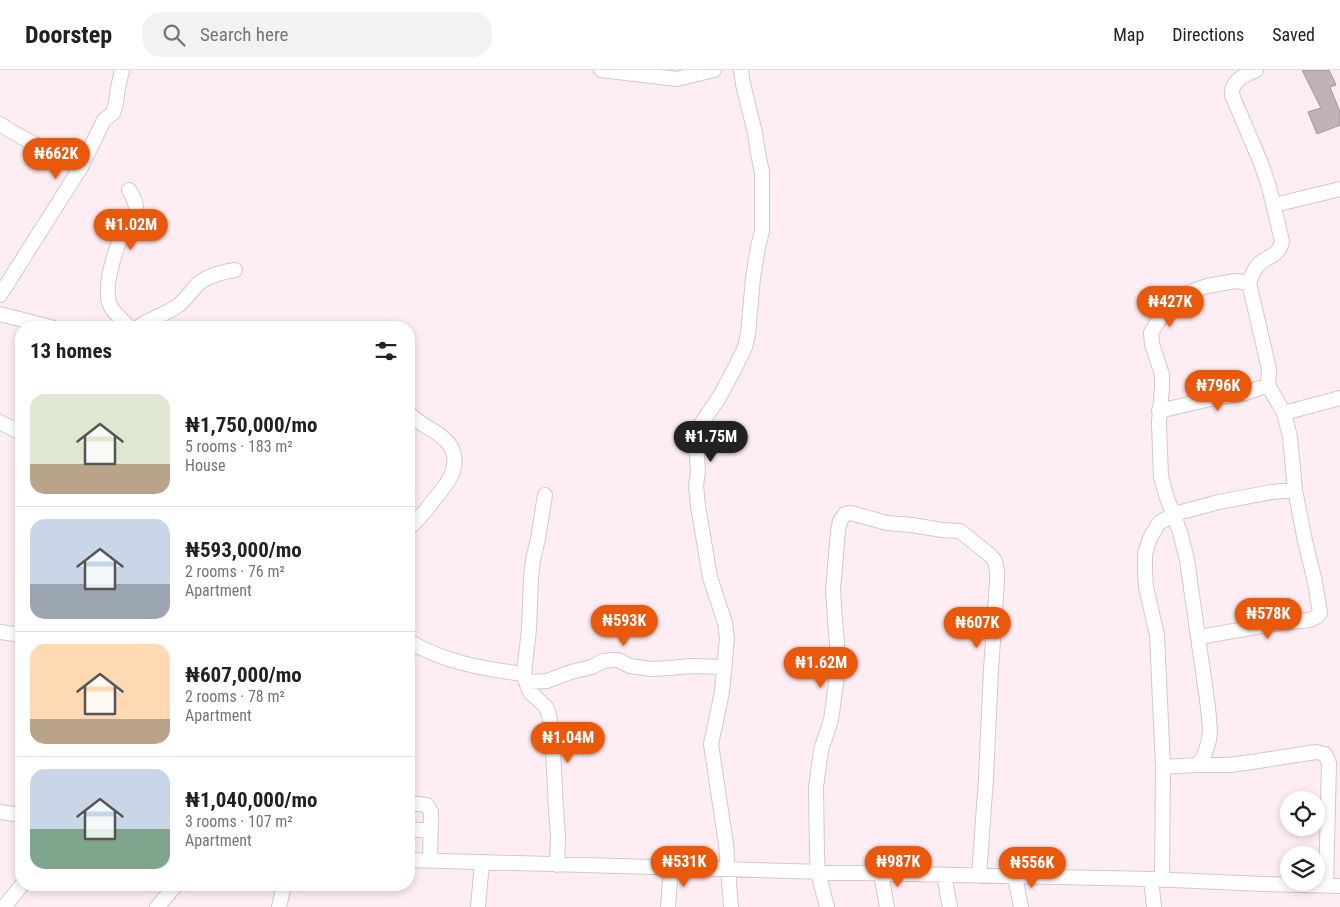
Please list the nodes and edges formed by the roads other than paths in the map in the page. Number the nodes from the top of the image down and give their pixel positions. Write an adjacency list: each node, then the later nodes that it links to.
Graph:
1 (122, 70): 7 (street)
2 (601, 70): 3 (street)
3 (714, 70)
4 (741, 70): 33 (street)
5 (1256, 70): 10 (street)
6 (0, 124): 7 (street)
7 (81, 167): 13 (street)
8 (1340, 189): 10 (street)
9 (129, 190): 16 (street)
10 (1274, 206): 12 (street)
11 (235, 270): 17 (street)
12 (1249, 283): 18 (street); 20 (street)
13 (0, 294)
14 (0, 314): 15 (street)
15 (27, 321)
16 (123, 321)
17 (146, 321)
18 (1268, 385): 20 (street); 21 (street)
19 (1340, 398): 21 (street)
20 (1159, 411): 27 (street)
21 (1284, 413): 25 (street)
22 (415, 420): 28 (street)
23 (0, 422): 24 (street)
24 (15, 430)
25 (1295, 490): 27 (street); 31 (street)
26 (545, 495): 34 (street)
27 (1174, 514): 31 (street); 36 (street)
28 (415, 523)
29 (0, 632): 30 (street)
30 (15, 634)
31 (1199, 637): 35 (street)
32 (415, 645): 34 (street)
33 (724, 668): 34 (street); 47 (street)
34 (525, 678): 45 (street)
35 (1198, 765): 36 (street); 54 (street)
36 (1163, 767): 53 (street)
37 (415, 804): 41 (street)
38 (0, 812): 39 (street)
39 (15, 814)
40 (415, 830): 41 (street)
41 (431, 831): 43 (street)
42 (415, 860): 43 (street)
43 (430, 860): 44 (street)
44 (482, 862): 45 (street); 61 (street)
45 (557, 865): 46 (street)
46 (671, 868): 47 (street); 62 (street)
47 (729, 870): 48 (street); 63 (street)
48 (818, 872): 49 (street); 51 (street); 64 (street)
49 (881, 874): 50 (street); 65 (street)
50 (944, 875): 51 (street); 66 (street)
51 (979, 876): 52 (street)
52 (1016, 877): 53 (street); 67 (street)
53 (1156, 880): 54 (street); 68 (street)
54 (1333, 886)
55 (17, 891): 58 (street)
56 (171, 891): 59 (street)
57 (283, 891): 60 (street)
58 (4, 907)
59 (157, 907)
60 (279, 907)
61 (478, 907)
62 (668, 907)
63 (731, 907)
64 (827, 907)
65 (887, 907)
66 (950, 907)
67 (1021, 907)
68 (1154, 907)

